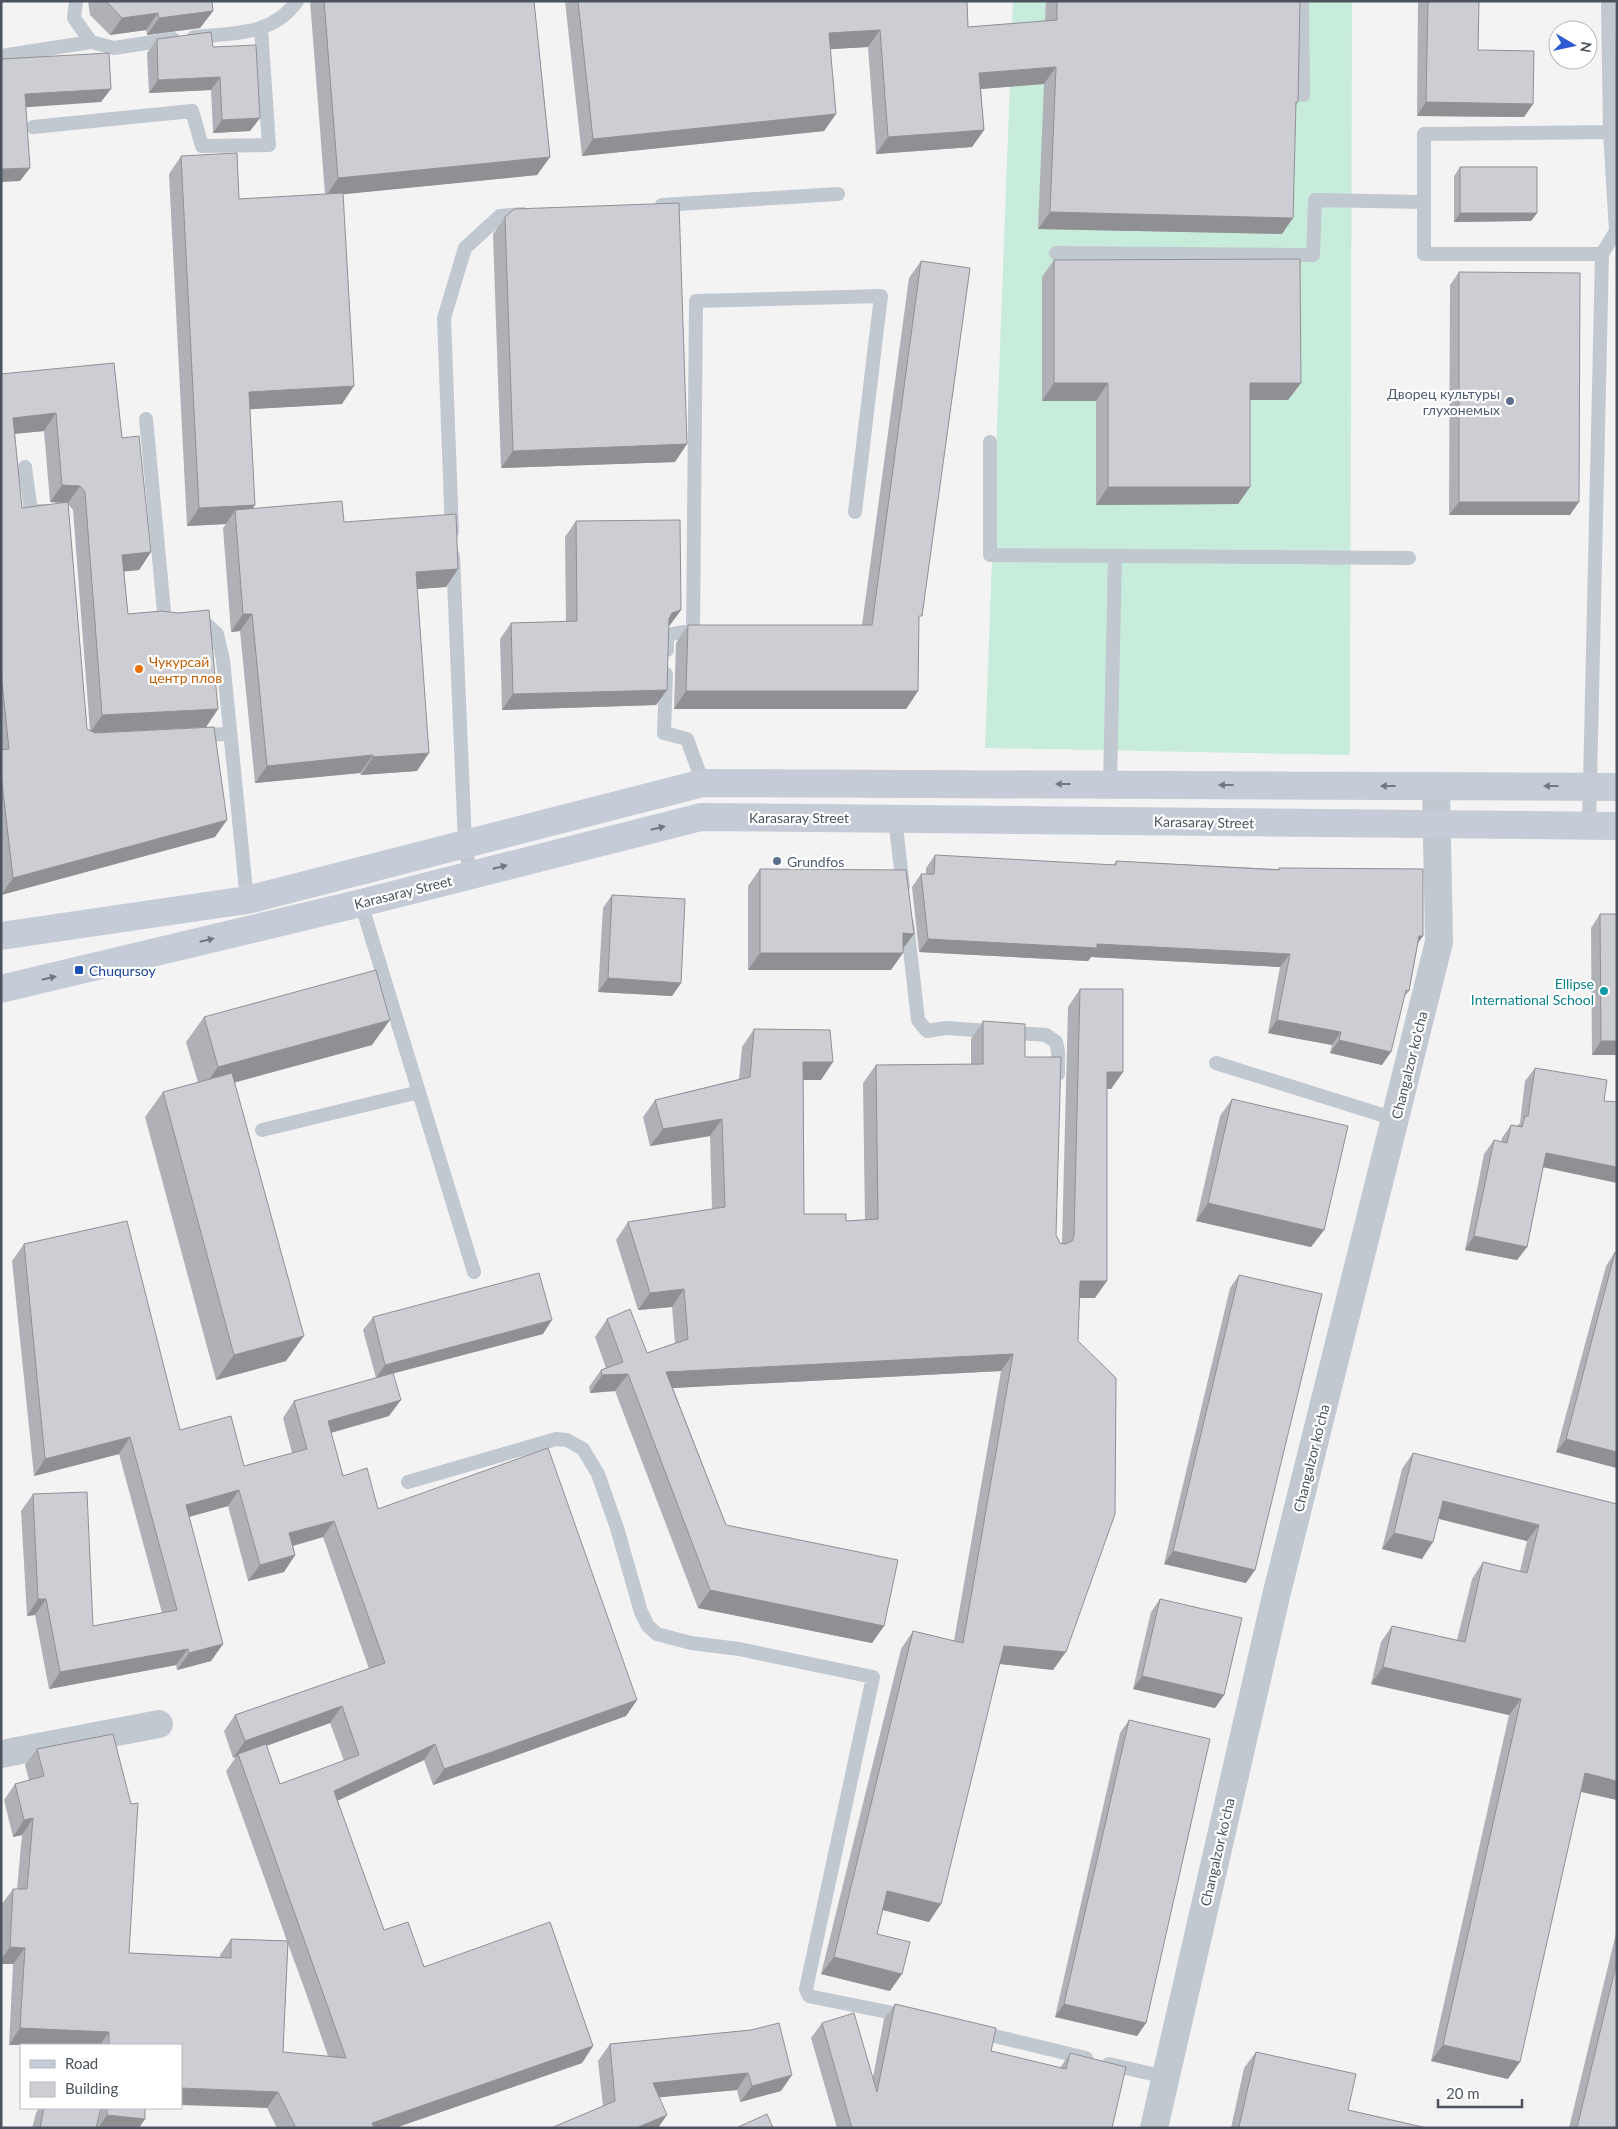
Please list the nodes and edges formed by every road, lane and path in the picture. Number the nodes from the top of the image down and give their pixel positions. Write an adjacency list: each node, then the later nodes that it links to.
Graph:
1 (76, 1): 6 (lane)
2 (296, 1): 5 (lane)
3 (1302, 1): 8 (lane)
4 (1608, 1): 10 (lane)
5 (261, 29): 6 (lane); 9 (lane)
6 (91, 42): 7 (lane)
7 (1, 56)
8 (1303, 94)
9 (33, 127)
10 (1610, 132): 12 (lane); 15 (lane)
11 (838, 194): 13 (lane)
12 (1424, 202): 16 (lane); 17 (lane)
13 (649, 206)
14 (539, 213): 36 (lane)
15 (1617, 232): 17 (lane)
16 (1056, 253)
17 (1602, 254): 30 (lane)
18 (146, 419): 25 (lane)
19 (990, 442): 23 (lane)
20 (26, 467): 21 (lane)
21 (56, 511)
22 (855, 512): 27 (lane)
23 (1115, 556): 24 (lane); 28 (lane)
24 (1409, 558)
25 (230, 734): 26 (lane); 38 (lane)
26 (183, 736)
27 (703, 783): 28 (main road, one-way to 27); 36 (main road)
28 (1110, 785): 29 (main road, one-way to 28)
29 (1436, 786): 30 (main road, one-way to 29); 33 (street, Changalzor ko'cha)
30 (1590, 787): 31 (main road); 34 (lane)
31 (1617, 787)
32 (895, 818): 33 (main road, Karasaray Street); 37 (main road, Karasaray Street, one-way to 32); 43 (lane)
33 (1436, 825): 34 (main road, Karasaray Street); 45 (street, Changalzor ko'cha)
34 (1590, 826): 35 (main road, Karasaray Street)
35 (1617, 826)
36 (465, 844): 37 (lane); 38 (main road)
37 (470, 874): 39 (main road, Karasaray Street)
38 (247, 900): 40 (main road)
39 (361, 903): 41 (main road, Karasaray Street, one-way to 39); 44 (lane)
40 (1, 936)
41 (1, 989)
42 (1216, 1064): 45 (lane)
43 (1057, 1089)
44 (419, 1092): 46 (lane); 47 (lane)
45 (1395, 1119): 53 (street, Changalzor ko'cha)
46 (262, 1130)
47 (474, 1272)
48 (408, 1482): 51 (lane)
49 (159, 1724): 50 (street)
50 (1, 1754)
51 (921, 2019)
52 (960, 2028): 53 (lane)
53 (1165, 2077): 54 (street, Changalzor ko'cha)
54 (1154, 2128)

